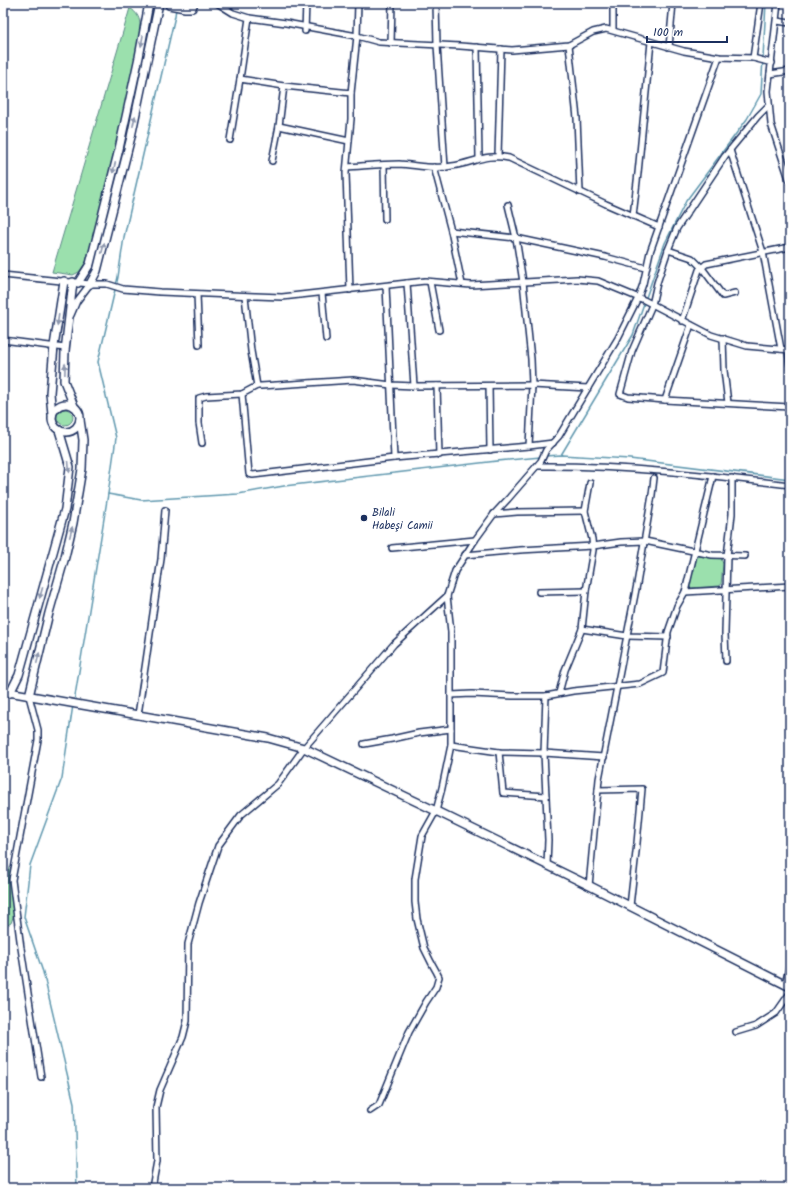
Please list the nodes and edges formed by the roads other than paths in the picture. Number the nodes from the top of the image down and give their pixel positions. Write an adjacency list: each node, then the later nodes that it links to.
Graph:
1 (149, 3): 62 (street, one-way to 62)
2 (159, 3): 13 (street); 66 (street, one-way to 2)
3 (194, 3): 13 (street)
4 (217, 3): 14 (street)
5 (306, 3): 17 (street)
6 (358, 3): 19 (street)
7 (392, 3): 20 (street)
8 (436, 3): 22 (street)
9 (612, 3): 18 (street)
10 (673, 3): 25 (street)
11 (762, 3): 28 (street)
12 (778, 3): 15 (street)
13 (169, 5)
14 (249, 18): 17 (street); 32 (street)
15 (777, 21): 16 (street); 29 (street)
16 (790, 23)
17 (305, 29): 19 (street)
18 (613, 30): 21 (street); 23 (street)
19 (357, 36): 20 (street); 34 (street)
20 (391, 42): 22 (street)
21 (651, 42): 25 (street); 50 (street)
22 (437, 44): 24 (street); 46 (street)
23 (569, 45): 26 (street); 48 (street)
24 (477, 47): 26 (street); 41 (street)
25 (669, 47): 27 (street)
26 (501, 49): 40 (street)
27 (719, 57): 28 (street); 52 (street)
28 (755, 59): 29 (street)
29 (770, 63): 31 (street)
30 (790, 70): 31 (street)
31 (770, 74): 35 (street)
32 (240, 79): 33 (street); 37 (street)
33 (284, 86): 34 (street); 36 (street)
34 (351, 93): 38 (street)
35 (769, 105): 39 (street); 47 (street)
36 (279, 126): 38 (street); 42 (street)
37 (230, 140)
38 (349, 141): 44 (street)
39 (730, 150): 56 (street); 57 (street)
40 (498, 156): 41 (street); 48 (street)
41 (479, 158): 46 (street)
42 (272, 162)
43 (384, 165): 44 (street); 45 (street); 51 (street)
44 (347, 167): 69 (street)
45 (434, 167): 46 (street); 53 (street)
46 (445, 167)
47 (790, 182)
48 (580, 192): 50 (street)
49 (508, 205): 54 (street)
50 (633, 216): 52 (street)
51 (385, 219)
52 (659, 227): 58 (street)
53 (451, 231): 54 (street); 67 (street)
54 (516, 238): 58 (street); 64 (street)
55 (790, 247): 57 (street)
56 (668, 250): 59 (street); 75 (street)
57 (763, 252): 59 (street); 86 (street)
58 (646, 268): 74 (street)
59 (702, 268): 71 (street); 76 (street)
60 (3, 275): 61 (street)
61 (64, 281): 62 (street); 84 (street, one-way to 84)
62 (75, 282): 66 (street); 77 (street)
63 (430, 282): 65 (street); 67 (street); 79 (street)
64 (523, 282): 67 (street); 74 (street); 90 (street)
65 (406, 283): 68 (street); 92 (street)
66 (90, 284): 72 (street); 77 (street)
67 (462, 284)
68 (386, 286): 69 (street); 89 (street)
69 (350, 290): 70 (street)
70 (322, 293): 73 (street); 81 (street)
71 (736, 293)
72 (197, 294): 73 (street); 83 (street)
73 (245, 296): 91 (street)
74 (638, 298): 75 (street); 95 (street)
75 (648, 302): 76 (street); 97 (street)
76 (682, 321): 78 (street)
77 (68, 322): 85 (street)
78 (691, 325): 80 (street); 97 (street)
79 (439, 330)
80 (723, 338): 86 (street); 98 (street)
81 (326, 339)
82 (3, 340): 84 (street)
83 (199, 345)
84 (54, 346): 85 (street); 101 (street)
85 (65, 348): 99 (street, one-way to 85)
86 (782, 349): 87 (street)
87 (789, 350): 88 (street)
88 (790, 367)
89 (391, 385): 91 (street); 92 (street); 109 (street)
90 (532, 385): 94 (street); 95 (street); 106 (street)
91 (257, 386): 96 (street)
92 (414, 386): 93 (street)
93 (437, 386): 94 (street); 108 (street)
94 (489, 386): 107 (street)
95 (588, 388): 105 (street)
96 (242, 394): 104 (street); 109 (street)
97 (665, 400): 98 (street)
98 (728, 403): 100 (street)
99 (74, 406): 101 (street); 102 (street)
100 (790, 407)
101 (52, 414): 103 (street)
102 (80, 420): 103 (street); 141 (street, one-way to 102)
103 (59, 430): 138 (street, one-way to 138)
104 (202, 443)
105 (553, 443): 106 (street); 110 (street)
106 (528, 446): 107 (street)
107 (490, 450): 108 (street)
108 (439, 455): 109 (street)
109 (394, 458)
110 (537, 466): 111 (street); 118 (street)
111 (713, 476): 113 (street); 123 (street)
112 (654, 478): 120 (street)
113 (732, 478): 115 (street); 125 (street)
114 (590, 483): 117 (street)
115 (790, 485)
116 (165, 510): 143 (street)
117 (585, 511): 118 (street); 121 (street)
118 (494, 514): 119 (street)
119 (475, 540): 122 (street); 124 (street)
120 (645, 541): 121 (street); 123 (street); 134 (street)
121 (593, 546): 124 (street); 129 (street)
122 (392, 548)
123 (694, 552): 125 (street); 131 (street)
124 (465, 555): 132 (street)
125 (727, 556): 126 (street); 128 (street)
126 (745, 556)
127 (790, 586): 128 (street)
128 (726, 590): 131 (street); 136 (street)
129 (586, 591): 130 (street); 133 (street)
130 (539, 592)
131 (685, 592): 135 (street)
132 (447, 596): 140 (street); 147 (street)
133 (582, 629): 134 (street); 139 (street)
134 (627, 636): 135 (street); 137 (street)
135 (668, 637): 137 (street)
136 (726, 661)
137 (618, 686): 139 (street); 150 (street)
138 (7, 692): 141 (street)
139 (559, 693): 142 (street)
140 (451, 695): 142 (street); 144 (street)
141 (29, 696): 143 (street); 161 (street)
142 (546, 696): 149 (street)
143 (138, 715): 147 (street)
144 (451, 729): 145 (street); 146 (street)
145 (364, 744)
146 (451, 745): 148 (street); 153 (street)
147 (304, 748): 153 (street); 163 (street)
148 (499, 752): 149 (street); 152 (street)
149 (544, 753): 150 (street); 152 (street)
150 (604, 757): 151 (street)
151 (598, 790): 155 (street); 156 (street)
152 (546, 796): 154 (street)
153 (436, 811): 154 (street); 162 (street)
154 (547, 865): 155 (street)
155 (589, 886): 156 (street)
156 (630, 906): 158 (street)
157 (790, 963): 158 (street)
158 (788, 986)
159 (790, 993): 160 (street)
160 (736, 1032)
161 (41, 1077)
162 (370, 1112)
163 (152, 1188)

